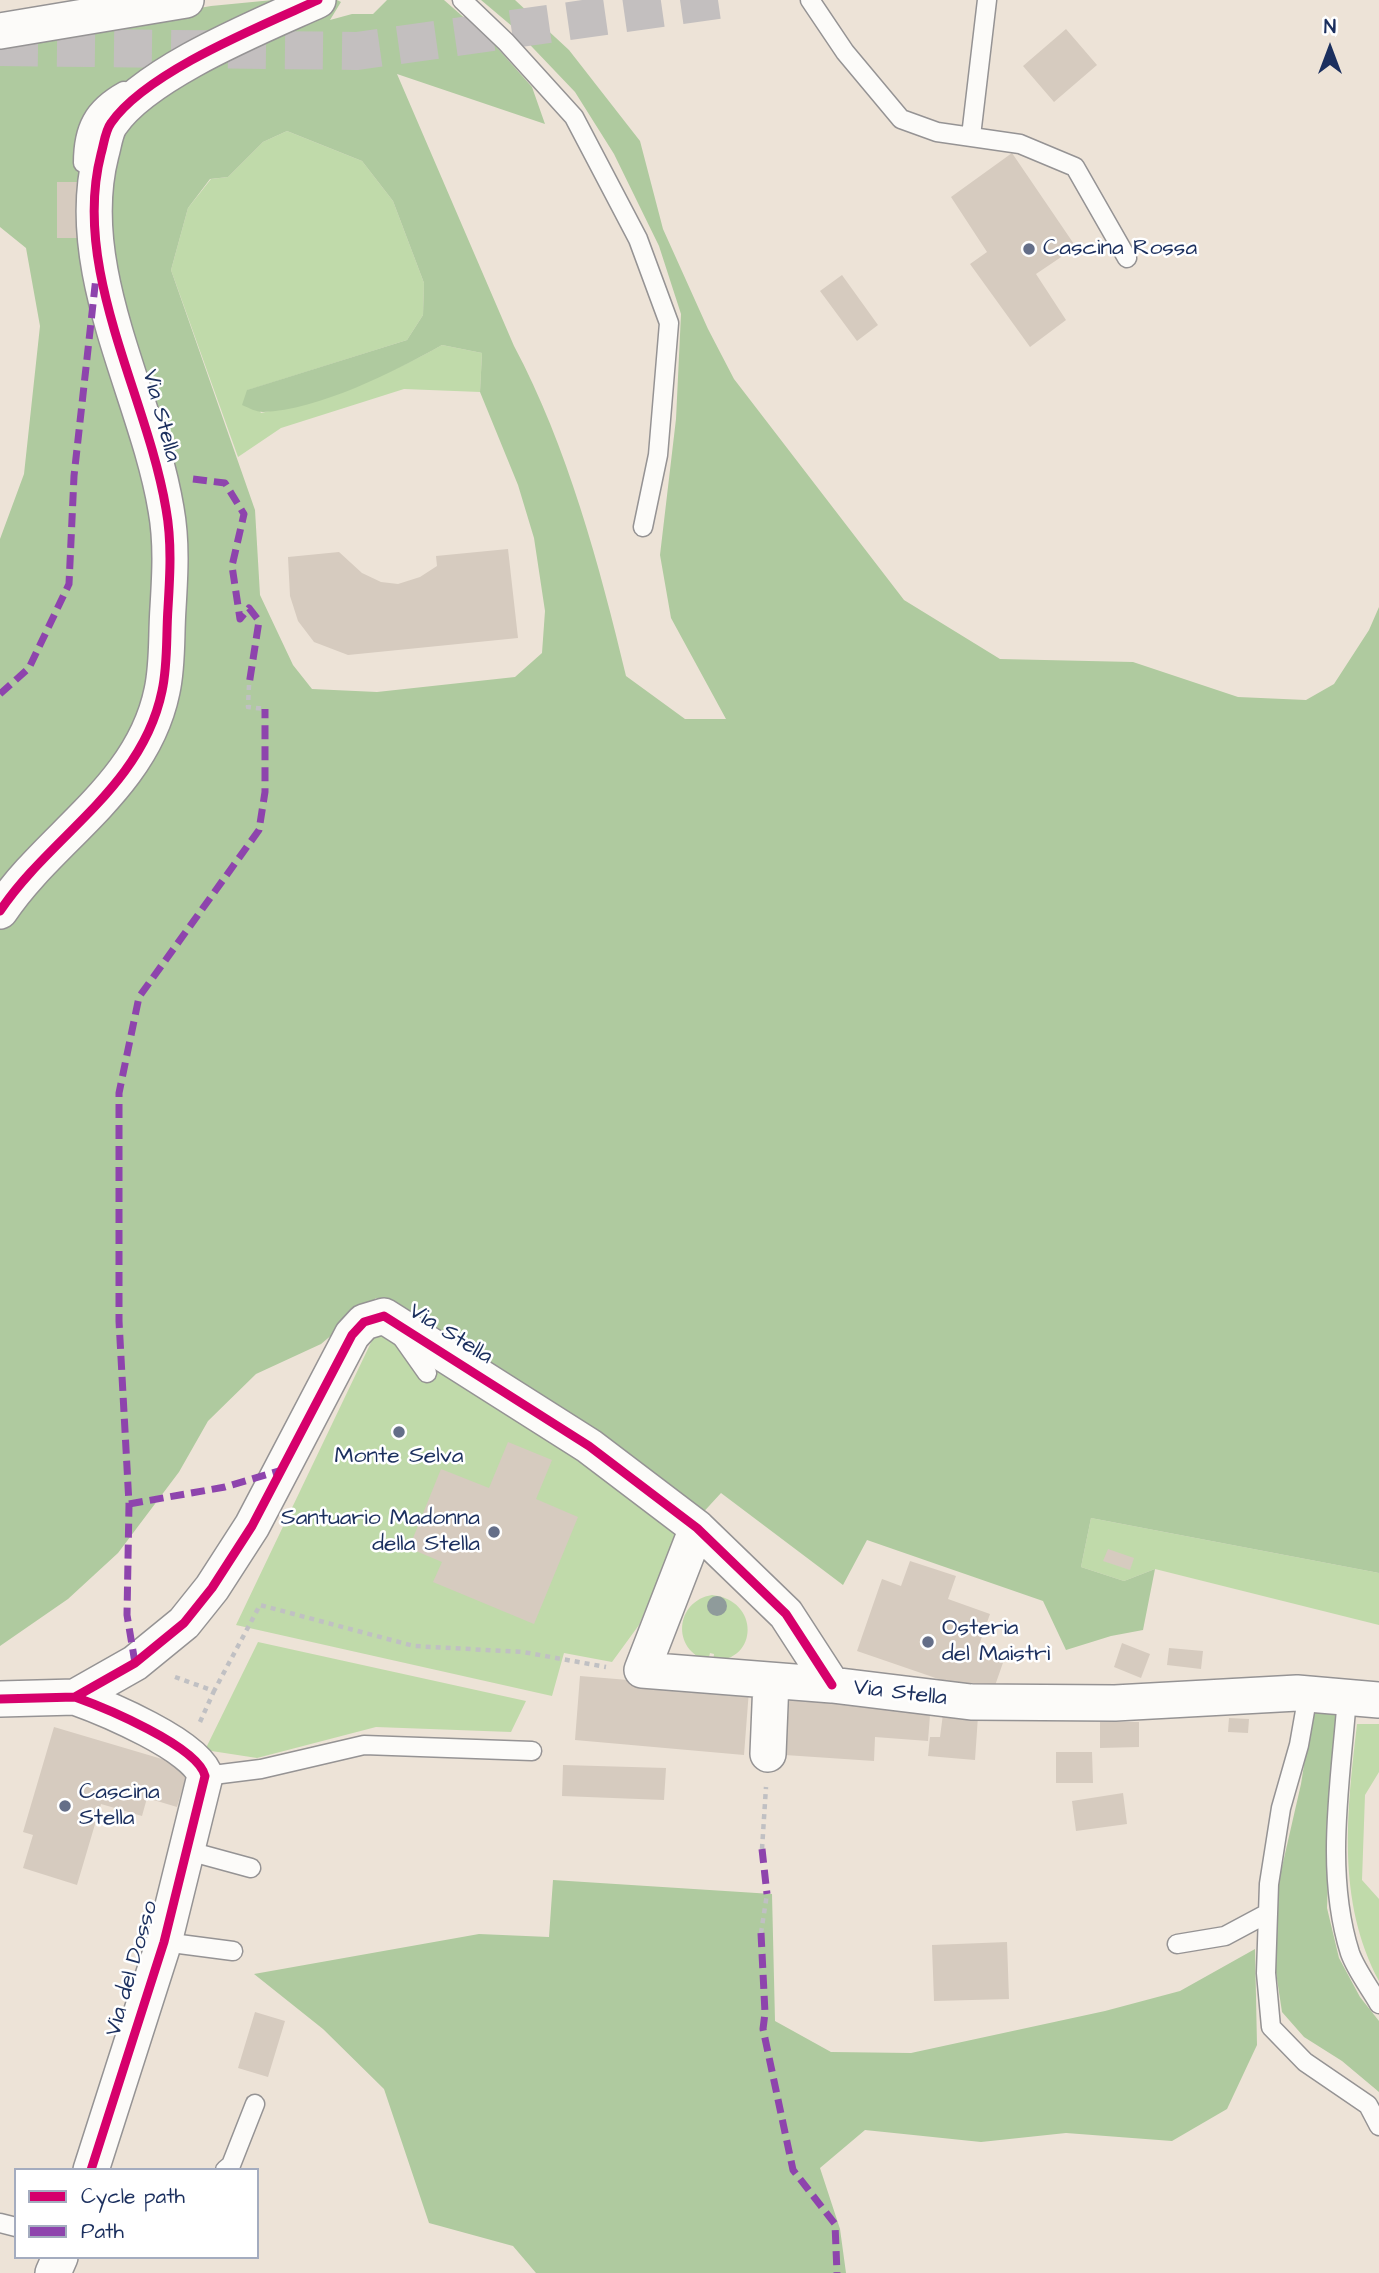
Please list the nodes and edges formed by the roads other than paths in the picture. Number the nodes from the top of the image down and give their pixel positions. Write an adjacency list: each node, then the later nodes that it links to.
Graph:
1 (186, 0): 6 (street)
2 (318, 0): 7 (street, Via Stella)
3 (462, 0): 11 (lane)
4 (810, 0): 8 (lane)
5 (987, 0): 8 (lane)
6 (0, 31)
7 (158, 82): 9 (lane); 12 (street, Via Stella)
8 (971, 136): 10 (lane)
9 (83, 163)
10 (1127, 258)
11 (643, 527)
12 (0, 911)
13 (388, 1320): 14 (lane); 15 (street, Via Stella); 19 (street, Via Stella)
14 (427, 1373)
15 (696, 1528): 16 (street); 17 (street, Via Stella)
16 (771, 1681): 17 (street); 23 (street)
17 (832, 1685): 18 (street, Via Stella)
18 (1308, 1694): 20 (street, Via Stella); 27 (lane)
19 (75, 1697): 21 (street, Via Stella); 24 (street)
20 (1363, 1698): 31 (lane)
21 (0, 1699)
22 (532, 1751): 24 (lane)
23 (767, 1769)
24 (205, 1776): 25 (street, Via del Dosso)
25 (185, 1850): 26 (lane); 28 (street, Via del Dosso)
26 (251, 1868)
27 (1268, 1913): 29 (lane); 33 (lane)
28 (164, 1942): 30 (lane); 34 (street, Via del Dosso)
29 (1177, 1944)
30 (233, 1951)
31 (1379, 2004)
32 (255, 2104): 35 (lane)
33 (1379, 2126)
34 (99, 2166)
35 (227, 2168)

